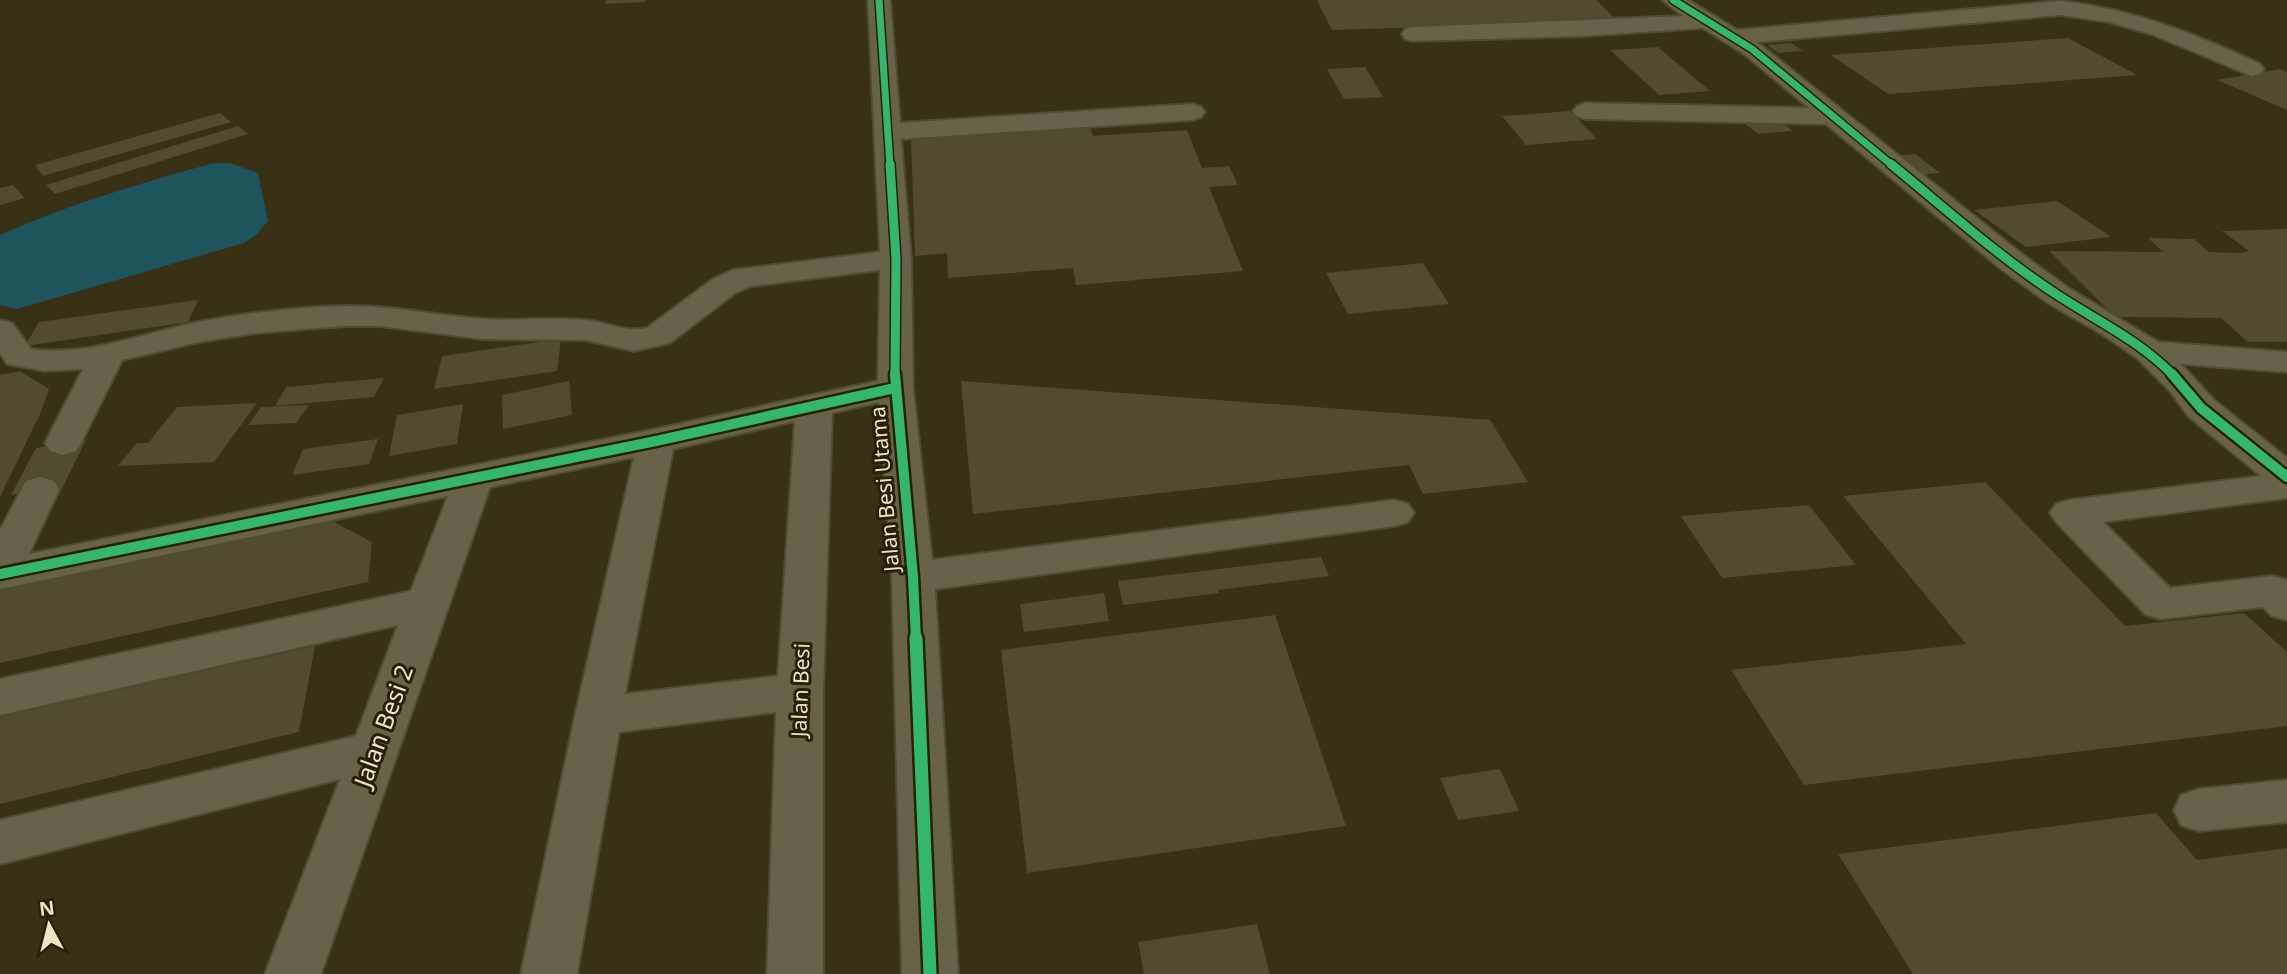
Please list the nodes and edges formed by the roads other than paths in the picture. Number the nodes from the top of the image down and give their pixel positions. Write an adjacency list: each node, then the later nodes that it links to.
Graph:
1 (879, 0): 12 (street, Jalan Besi Utama)
2 (1631, 6): 3 (street)
3 (1665, 13): 5 (street); 6 (street)
4 (1873, 24): 6 (street); 7 (street); 8 (street)
5 (1413, 34)
6 (1735, 37): 11 (street)
7 (1907, 46)
8 (2252, 69)
9 (1586, 111): 11 (street)
10 (1192, 112): 12 (street)
11 (1832, 116): 15 (street)
12 (887, 132): 13 (street, Jalan Besi Utama)
13 (896, 259): 16 (street); 18 (street, Jalan Besi Utama)
14 (0, 330): 16 (street)
15 (2149, 351): 17 (street); 23 (street)
16 (108, 353): 21 (street)
17 (2287, 362)
18 (895, 388): 19 (street); 28 (street, Jalan Besi Utama)
19 (814, 405): 20 (street); 31 (street, Jalan Besi)
20 (656, 441): 22 (street); 33 (street)
21 (63, 443)
22 (474, 477): 27 (street); 29 (street, Jalan Besi 2)
23 (2287, 477)
24 (2287, 485): 30 (street)
25 (40, 490): 27 (street)
26 (1394, 513): 28 (street)
27 (0, 572)
28 (913, 578): 41 (street, Jalan Besi Utama)
29 (428, 604): 32 (street); 34 (street, Jalan Besi 2)
30 (2287, 605)
31 (800, 691): 33 (street); 40 (street, Jalan Besi)
32 (0, 697)
33 (598, 716): 39 (street)
34 (376, 751): 37 (street); 38 (street, Jalan Besi 2)
35 (2287, 800): 36 (street)
36 (2199, 810)
37 (0, 842)
38 (293, 974)
39 (549, 974)
40 (795, 974)
41 (930, 974)

